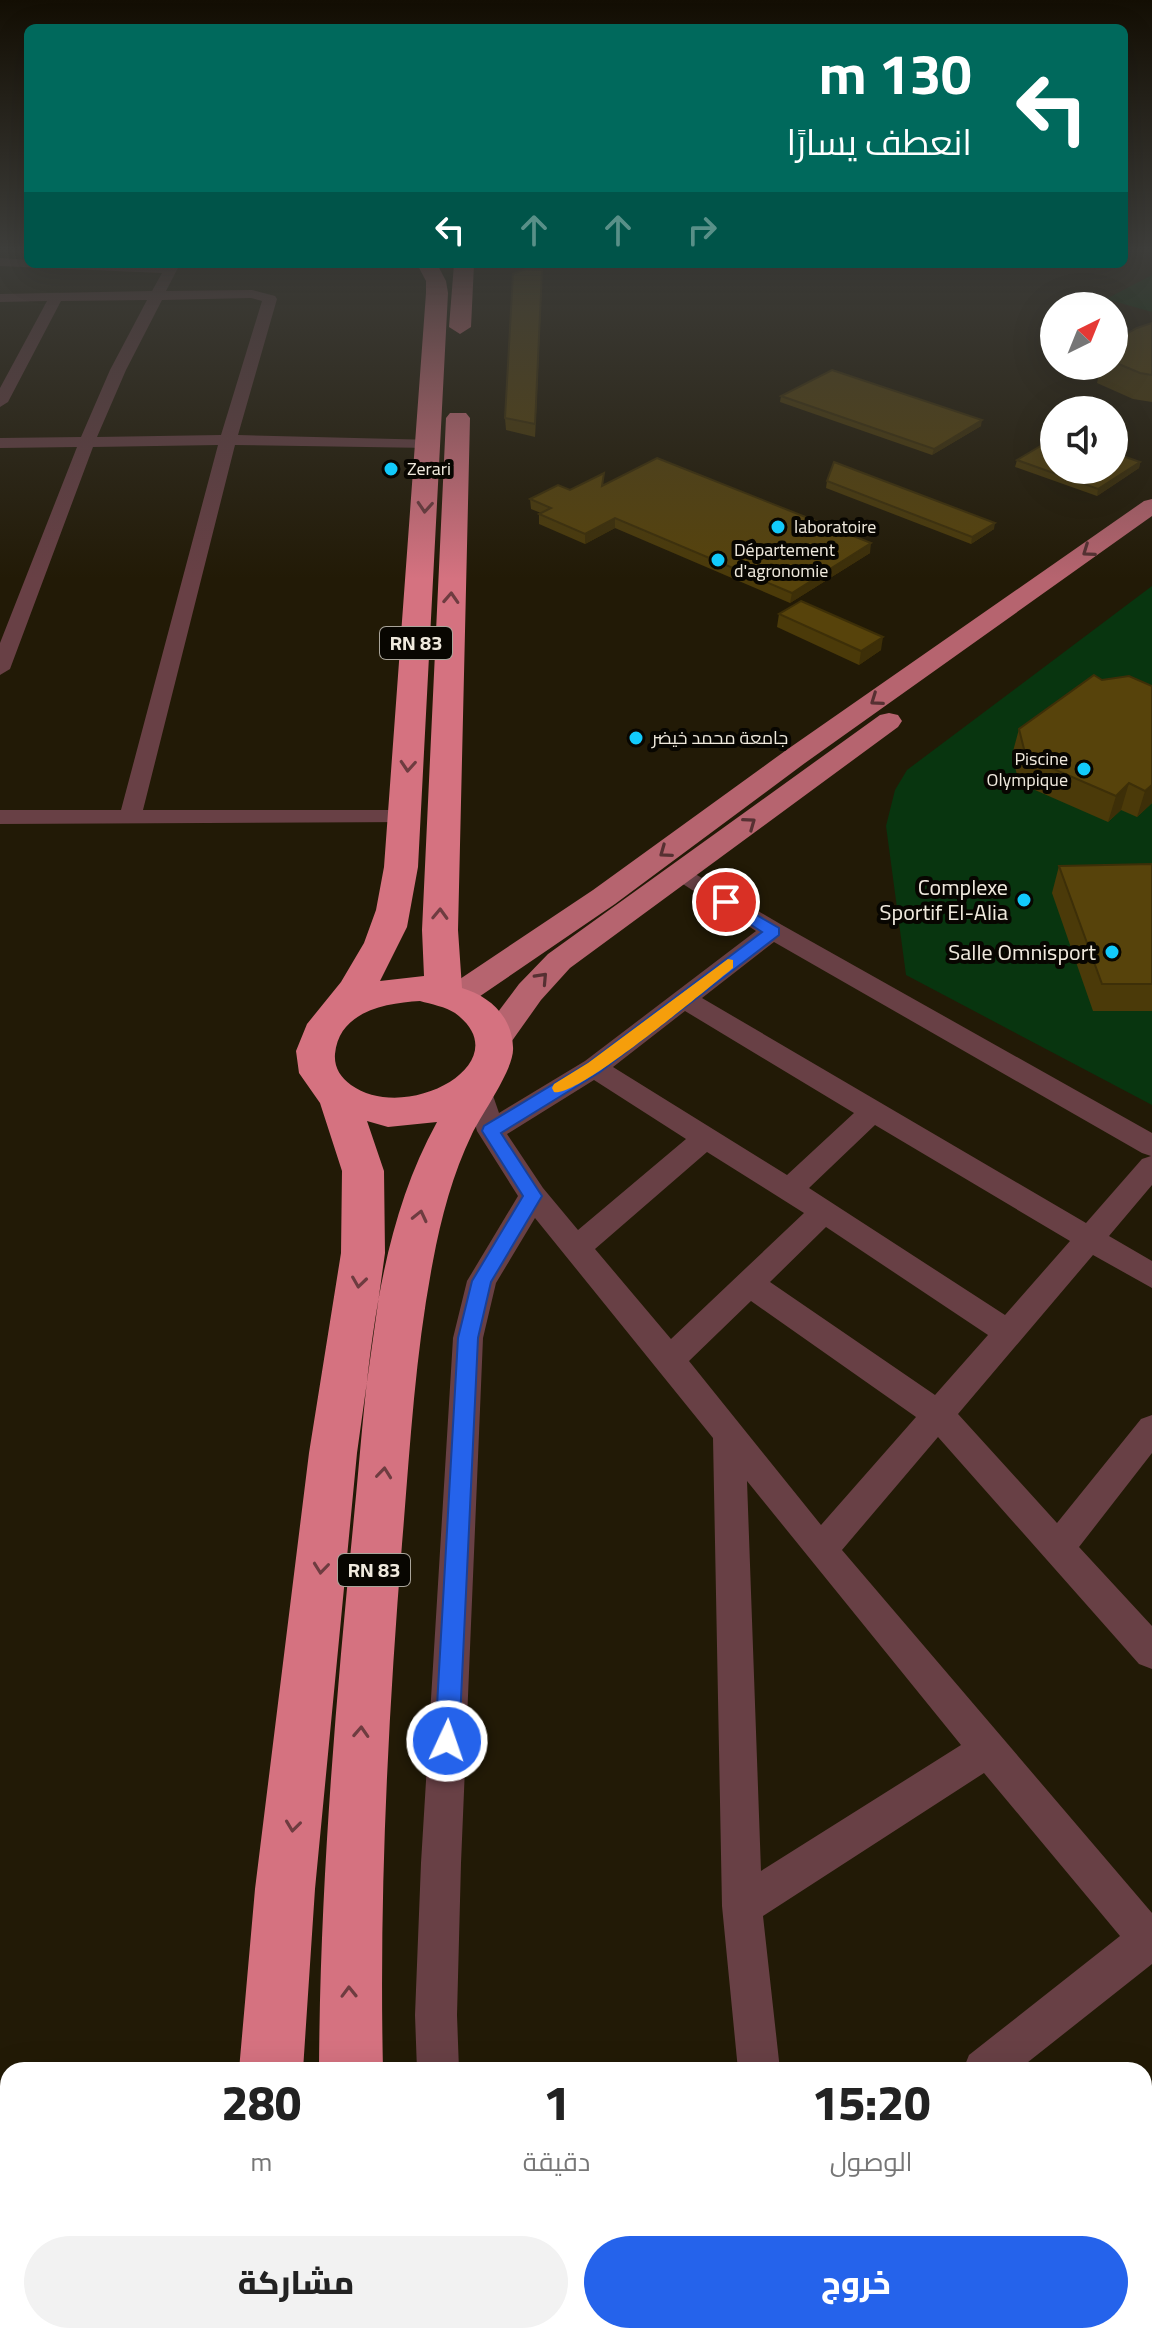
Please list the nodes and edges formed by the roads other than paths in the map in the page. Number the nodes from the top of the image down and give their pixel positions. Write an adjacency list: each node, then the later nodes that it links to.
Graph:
1 (22, 360): 6 (street)
2 (125, 360): 8 (street)
3 (252, 360): 7 (street)
4 (434, 360): 10 (highway, RN 83)
5 (459, 360): 19 (highway, RN 83, one-way to 5)
6 (0, 402)
7 (228, 440): 8 (street); 10 (street); 16 (street)
8 (87, 442): 9 (street); 13 (street)
9 (0, 443)
10 (430, 443): 15 (highway, RN 83, one-way to 15)
11 (1152, 506): 19 (main road, one-way to 19)
12 (1152, 532): 17 (main road, one-way to 12)
13 (0, 669)
14 (0, 817): 16 (street)
15 (405, 817): 16 (street); 21 (highway, RN 83)
16 (130, 818)
17 (680, 872): 18 (street); 23 (main road, one-way to 17)
18 (773, 931): 20 (street); 27 (street)
19 (450, 994): 21 (highway); 23 (highway)
20 (682, 998): 22 (street); 25 (street)
21 (341, 1010): 24 (highway)
22 (594, 1068): 23 (street); 26 (street)
23 (488, 1085): 24 (highway); 30 (street); 48 (highway, RN 83, one-way to 23)
24 (338, 1097): 47 (highway, RN 83, one-way to 47)
25 (873, 1111): 29 (street); 32 (street)
26 (706, 1138): 29 (street); 33 (street)
27 (1152, 1146)
28 (1152, 1166): 32 (street)
29 (789, 1190): 31 (street)
30 (533, 1196): 33 (street); 49 (street)
31 (824, 1212): 35 (street); 36 (street)
32 (1087, 1239): 34 (street); 36 (street)
33 (576, 1248): 37 (street)
34 (1152, 1276)
35 (748, 1283): 37 (street); 38 (street)
36 (1007, 1332): 38 (street)
37 (670, 1360): 40 (street)
38 (938, 1415): 41 (street); 42 (street)
39 (1152, 1429): 41 (street)
40 (729, 1434): 42 (street); 45 (street)
41 (1059, 1546): 43 (street)
42 (821, 1550): 44 (street)
43 (1152, 1652)
44 (988, 1749): 45 (street); 46 (street)
45 (742, 1906): 50 (street)
46 (1151, 1939): 51 (street)
47 (272, 2062)
48 (351, 2062)
49 (438, 2062)
50 (758, 2062)
51 (994, 2062)

